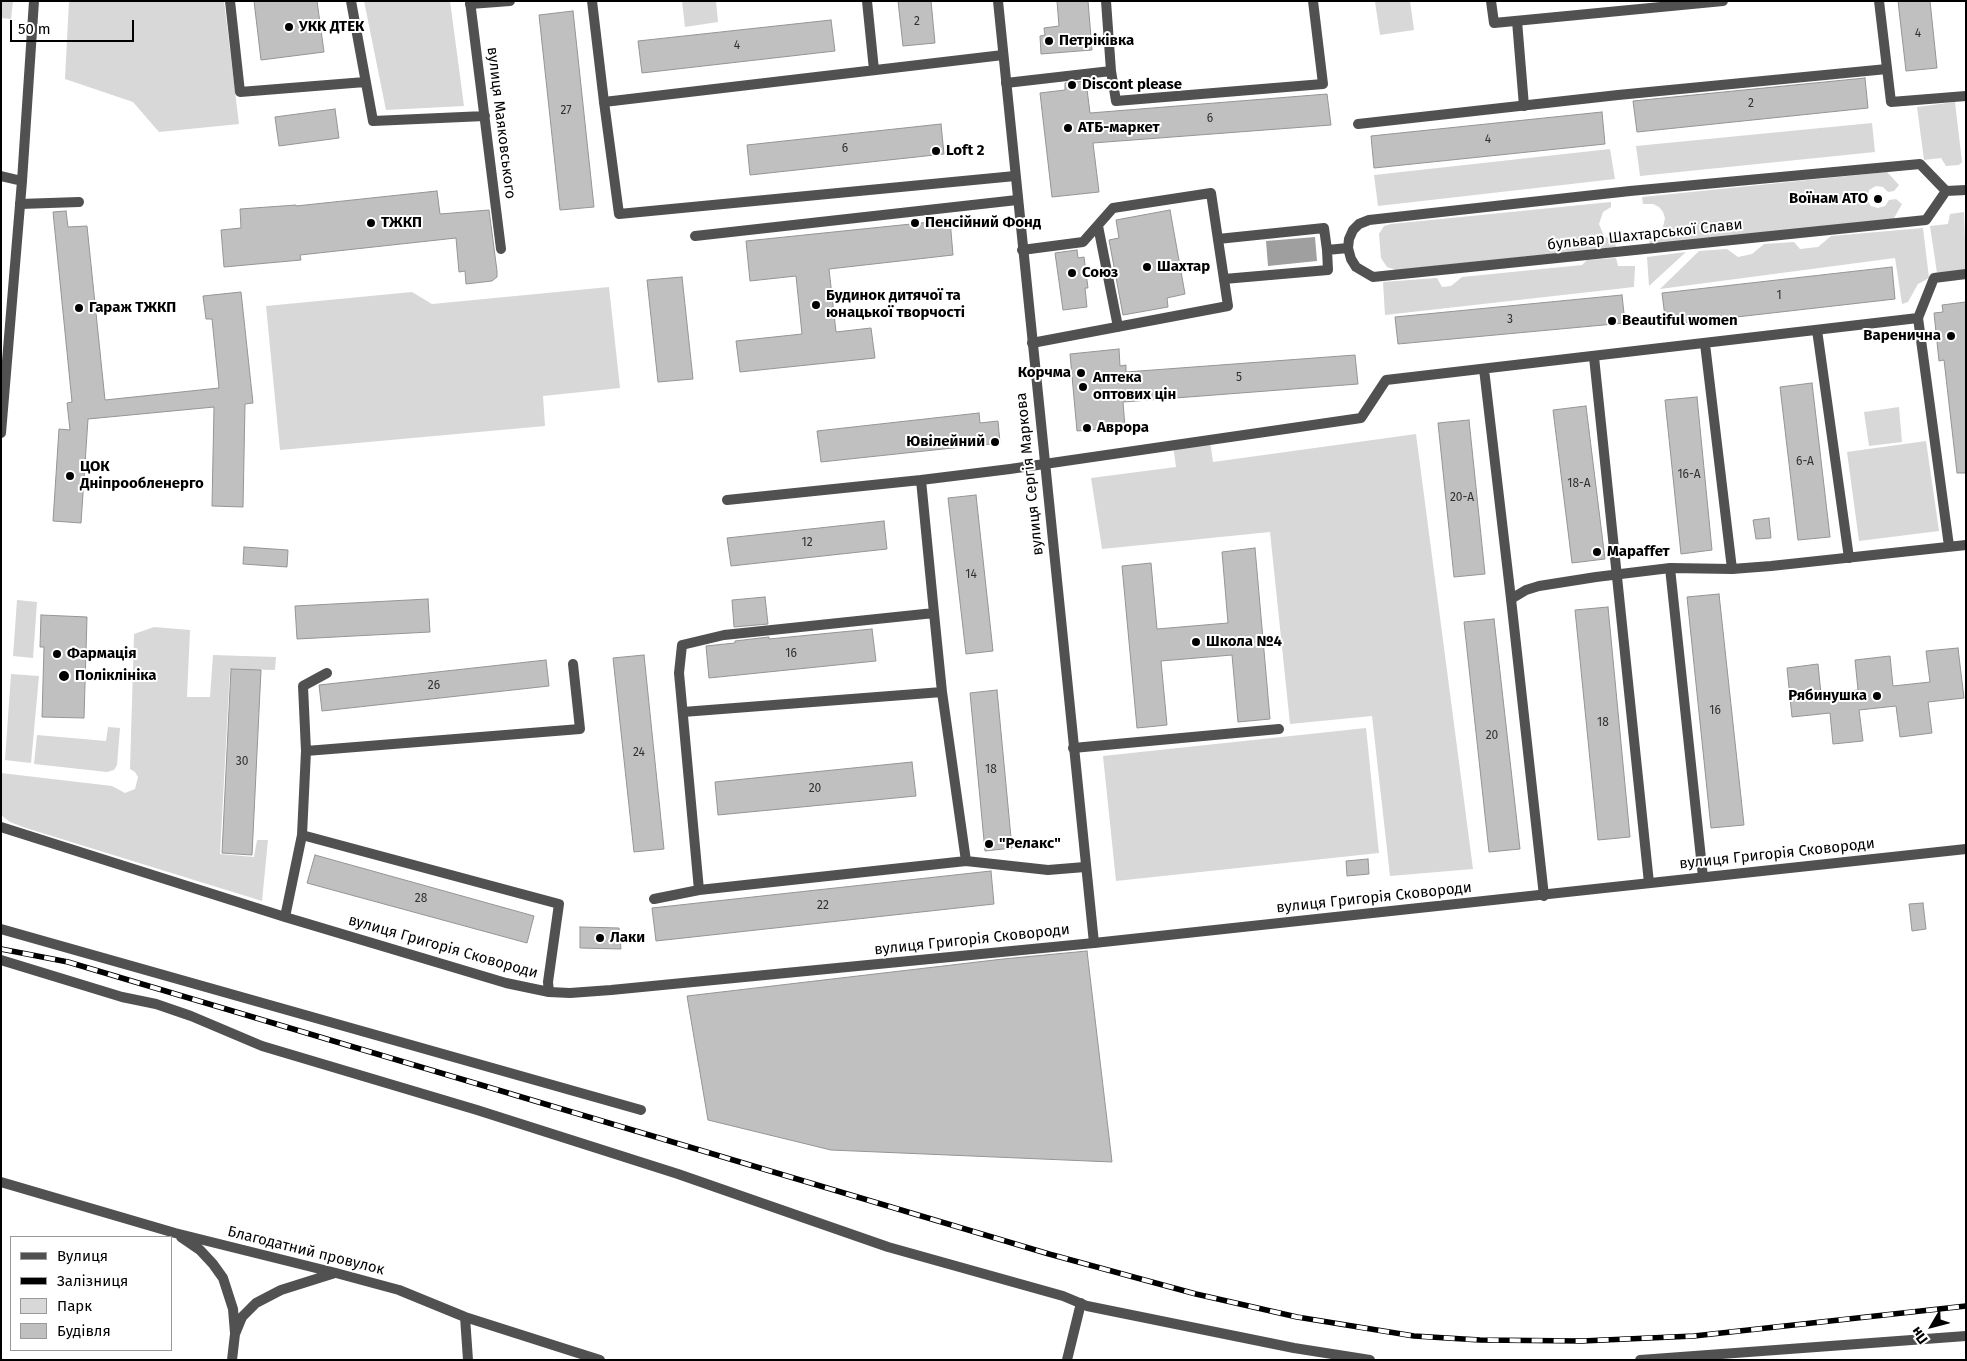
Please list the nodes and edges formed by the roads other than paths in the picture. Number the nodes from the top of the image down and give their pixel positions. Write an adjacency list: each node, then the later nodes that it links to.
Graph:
1 (34, 1): 28 (street)
2 (230, 1): 19 (street)
3 (350, 1): 19 (street)
4 (510, 1): 13 (street)
5 (592, 1): 22 (street)
6 (866, 1): 17 (street)
7 (998, 1): 15 (street, вулиця Сергія Маркова)
8 (1106, 1): 18 (street)
9 (1312, 1): 18 (street)
10 (1491, 1): 14 (street)
11 (1723, 1): 14 (street)
12 (1879, 1): 16 (street)
13 (470, 3): 24 (street, вулиця Маяковського)
14 (1517, 21): 23 (street)
15 (1003, 55): 17 (street); 20 (street, вулиця Сергія Маркова)
16 (1887, 69): 21 (street); 23 (street)
17 (874, 70): 22 (street)
18 (1111, 71): 20 (street)
19 (366, 82): 24 (street)
20 (1006, 83): 27 (street, вулиця Сергія Маркова)
21 (1966, 96)
22 (604, 102): 27 (street)
23 (1524, 106): 25 (street)
24 (484, 116): 38 (street, вулиця Маяковського)
25 (1358, 124)
26 (1, 176): 28 (street)
27 (1016, 176): 31 (street, вулиця Сергія Маркова)
28 (22, 181): 33 (street)
29 (1966, 190): 30 (street)
30 (1946, 192): 37 (street); 37 (street, бульвар Шахтарської Слави)
31 (1018, 200): 35 (street); 39 (street, вулиця Сергія Маркова)
32 (79, 202): 33 (street)
33 (20, 204): 50 (street)
34 (1098, 226): 36 (street); 39 (street); 44 (street)
35 (695, 236)
36 (1218, 238): 40 (street); 42 (street)
37 (1348, 248): 40 (street)
38 (501, 249)
39 (1022, 250): 46 (street, вулиця Сергія Маркова)
40 (1327, 250): 42 (street)
41 (1966, 274): 43 (street)
42 (1224, 279): 44 (street)
43 (1918, 318): 45 (street); 55 (street)
44 (1118, 326): 46 (street)
45 (1817, 330): 47 (street); 56 (street)
46 (1032, 343): 51 (street, вулиця Сергія Маркова)
47 (1705, 344): 48 (street); 58 (street)
48 (1594, 357): 49 (street); 59 (street)
49 (1484, 369): 51 (street); 60 (street)
50 (1, 433)
51 (1044, 463): 52 (street); 67 (street, вулиця Сергія Маркова)
52 (921, 480): 53 (street); 61 (street)
53 (727, 500)
54 (1966, 545): 55 (street)
55 (1949, 546): 56 (street)
56 (1849, 558): 58 (street)
57 (1670, 568): 58 (street); 59 (street); 74 (street)
58 (1732, 569)
59 (1618, 575): 60 (street); 75 (street)
60 (1511, 599): 77 (street)
61 (934, 613): 64 (street); 65 (street)
62 (574, 664): 68 (street)
63 (327, 673): 68 (street)
64 (942, 692): 65 (street); 72 (street)
65 (683, 712): 76 (street)
66 (1279, 729): 67 (street)
67 (1073, 748): 73 (street, вулиця Сергія Маркова)
68 (306, 751): 70 (street)
69 (1, 827): 79 (street, вулиця Григорія Сковороди)
70 (302, 835): 79 (street); 83 (street)
71 (1966, 849): 74 (street, вулиця Григорія Сковороди)
72 (966, 861): 73 (street); 76 (street)
73 (1086, 866): 81 (street, вулиця Сергія Маркова)
74 (1703, 877): 75 (street, вулиця Григорія Сковороди)
75 (1649, 883): 77 (street, вулиця Григорія Сковороди)
76 (699, 890): 78 (street)
77 (1544, 896): 81 (street, вулиця Григорія Сковороди)
78 (654, 898)
79 (285, 917): 83 (street, вулиця Григорія Сковороди)
80 (1, 929): 84 (street)
81 (1094, 943): 83 (street, вулиця Григорія Сковороди)
82 (1, 960): 88 (street)
83 (549, 992)
84 (641, 1110)
85 (1, 1182): 86 (street, Благодатний провулок)
86 (175, 1233): 87 (street, Благодатний провулок); 90 (street)
87 (336, 1272): 89 (street, Благодатний провулок); 90 (street)
88 (1081, 1303): 95 (street); 96 (street)
89 (465, 1318): 93 (street); 94 (street, Благодатний провулок)
90 (235, 1334): 92 (street)
91 (1966, 1336): 97 (street)
92 (232, 1360)
93 (468, 1360)
94 (600, 1360)
95 (1067, 1360)
96 (1370, 1360)
97 (1640, 1360)

